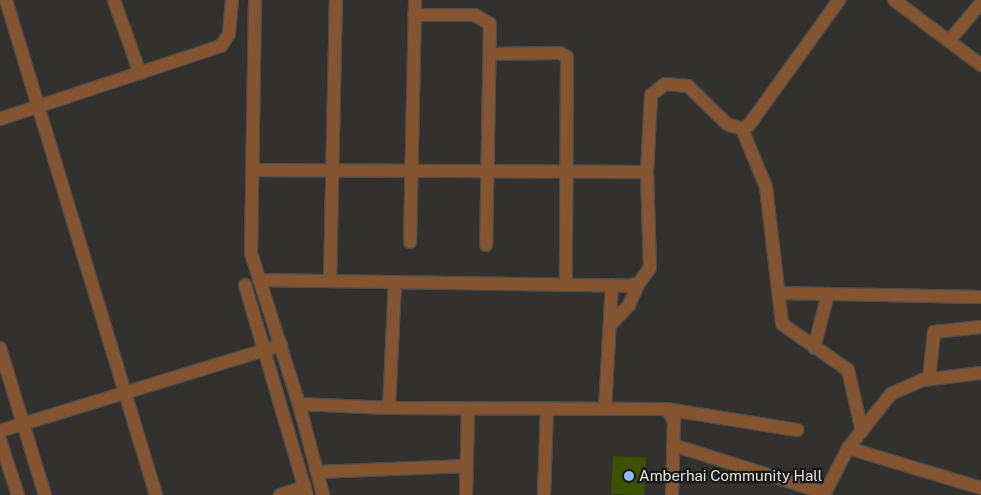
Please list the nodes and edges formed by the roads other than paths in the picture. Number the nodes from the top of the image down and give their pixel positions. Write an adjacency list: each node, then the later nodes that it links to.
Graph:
1 (6, 0): 15 (street)
2 (114, 0): 14 (street)
3 (232, 0): 14 (street)
4 (255, 0): 18 (street)
5 (336, 0): 19 (street)
6 (415, 0): 10 (street)
7 (839, 0): 17 (street)
8 (894, 0): 11 (street)
9 (981, 3): 11 (street)
10 (414, 15): 12 (street); 20 (street)
11 (949, 40): 13 (street)
12 (490, 54): 22 (street); 23 (street)
13 (981, 65)
14 (140, 74): 15 (street)
15 (38, 107): 16 (street); 44 (street)
16 (0, 119)
17 (742, 129): 21 (street); 33 (street)
18 (252, 170): 19 (street); 26 (street)
19 (331, 171): 20 (street); 27 (street)
20 (411, 172): 22 (street); 24 (street)
21 (647, 172): 23 (street); 29 (street)
22 (486, 173): 23 (street); 25 (street)
23 (567, 174): 31 (street)
24 (410, 242)
25 (486, 246)
26 (259, 280): 27 (street); 38 (street)
27 (330, 282): 28 (street)
28 (395, 282): 31 (street); 46 (street)
29 (639, 283): 32 (street); 36 (street)
30 (244, 285): 41 (street)
31 (566, 285): 32 (street)
32 (612, 285): 36 (street)
33 (779, 293): 34 (street); 40 (street)
34 (828, 294): 35 (street); 40 (street)
35 (981, 297)
36 (610, 325): 49 (street)
37 (981, 327): 43 (street)
38 (281, 345): 41 (street); 45 (street)
39 (0, 348): 51 (street)
40 (814, 348): 53 (street)
41 (263, 351): 44 (street); 61 (street)
42 (981, 373): 43 (street)
43 (929, 379): 53 (street)
44 (125, 393): 51 (street); 65 (street)
45 (299, 404): 46 (street); 59 (street)
46 (390, 408): 47 (street)
47 (468, 408): 48 (street); 58 (street)
48 (547, 408): 49 (street); 69 (street)
49 (605, 409): 50 (street)
50 (666, 409): 52 (street); 56 (street)
51 (24, 424): 54 (street); 64 (street)
52 (797, 430)
53 (862, 431): 57 (street)
54 (0, 432)
55 (0, 440): 63 (street)
56 (673, 445): 62 (street); 70 (street)
57 (848, 448): 60 (street); 62 (street)
58 (467, 466): 59 (street); 68 (street)
59 (317, 472): 67 (street)
60 (981, 488)
61 (306, 491): 66 (street)
62 (825, 494)
63 (18, 495)
64 (45, 495)
65 (156, 495)
66 (280, 495)
67 (323, 495)
68 (466, 495)
69 (544, 495)
70 (672, 495)

